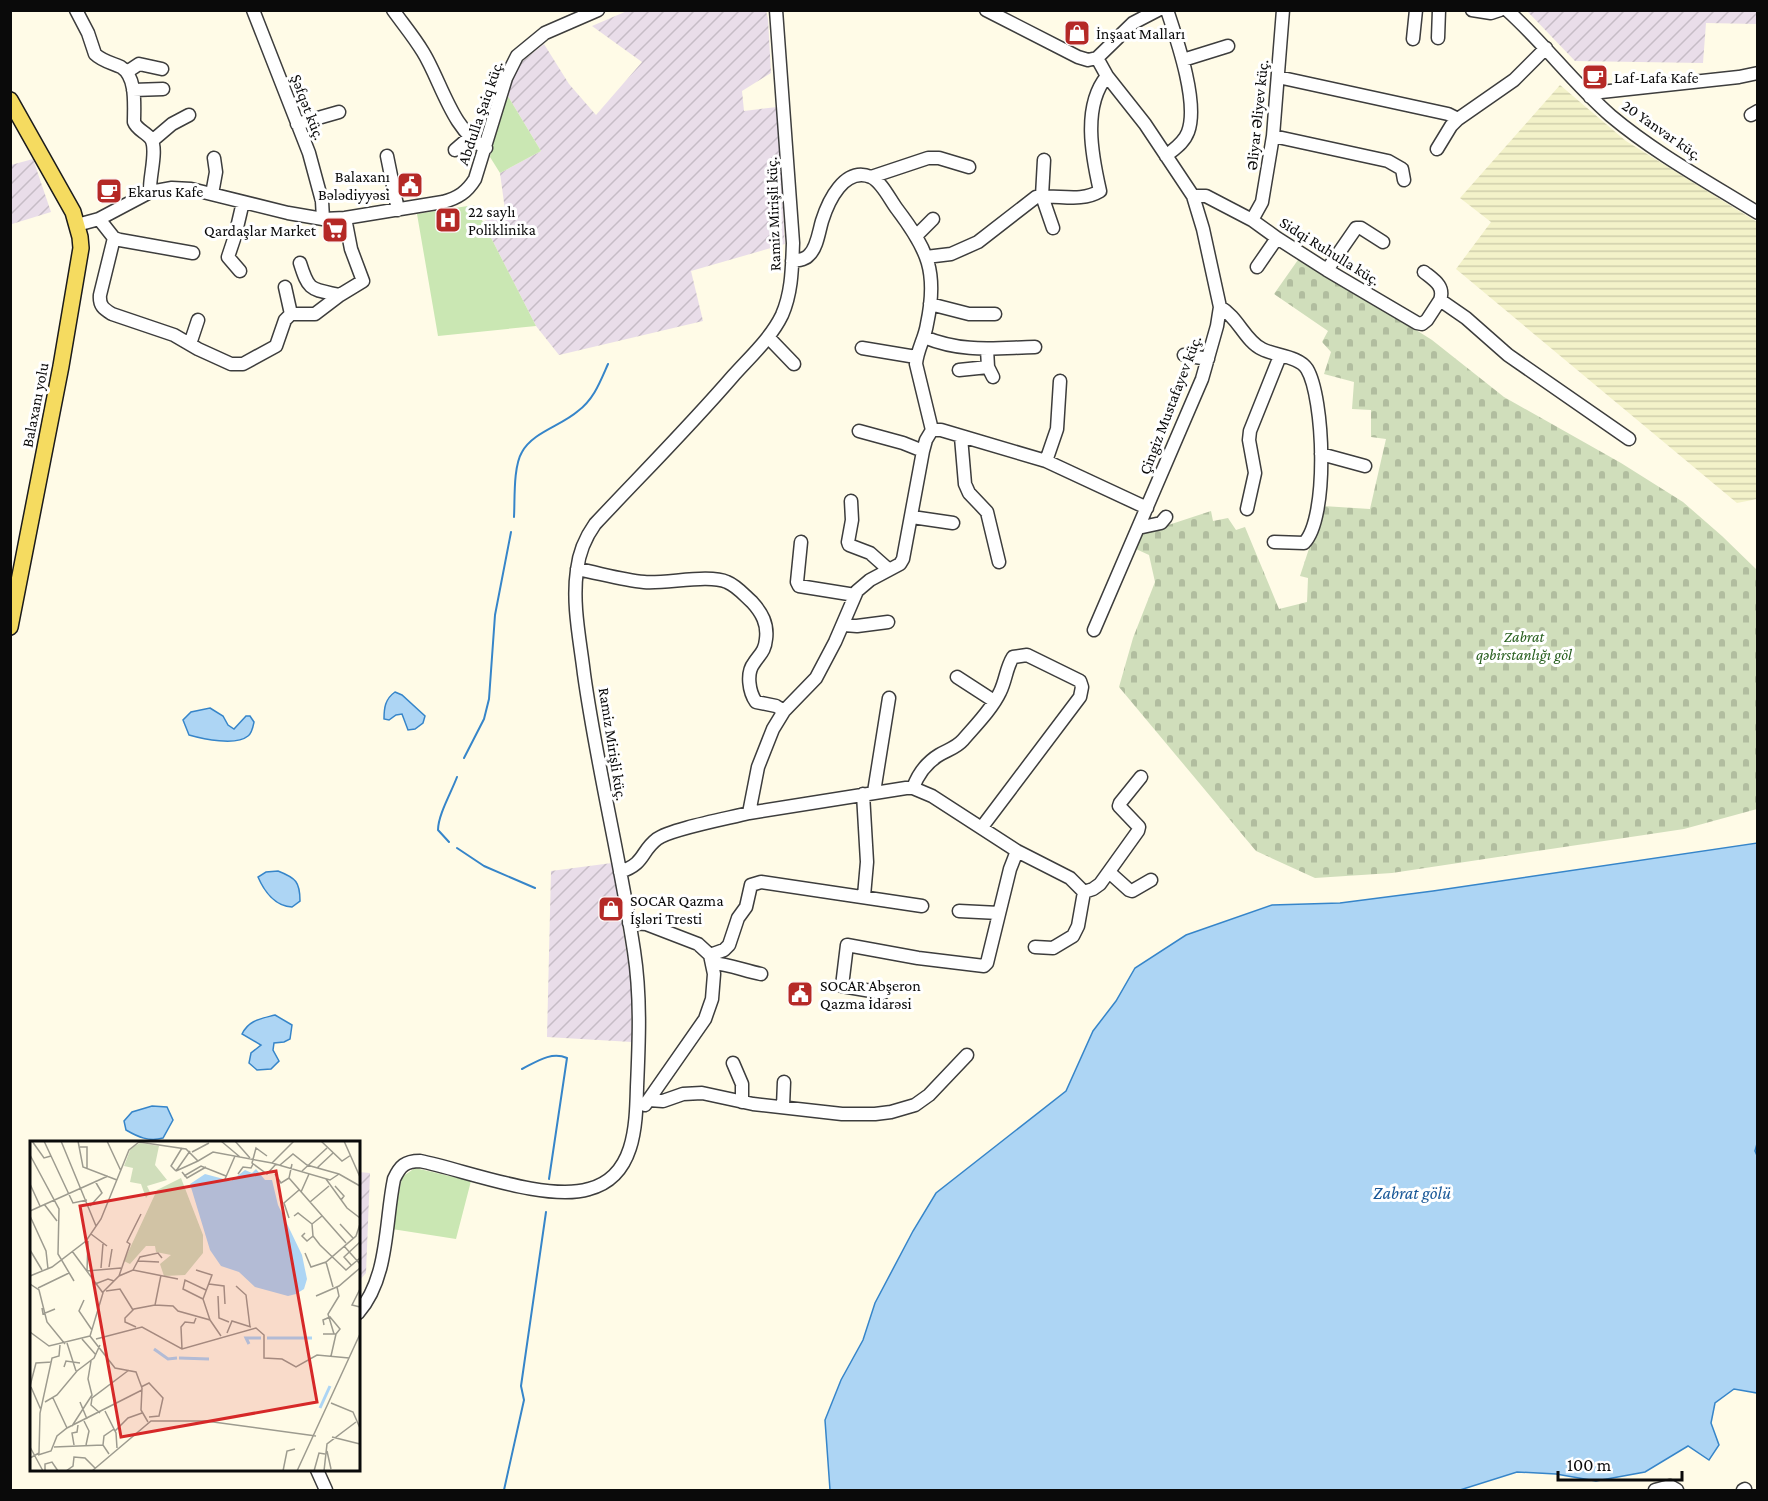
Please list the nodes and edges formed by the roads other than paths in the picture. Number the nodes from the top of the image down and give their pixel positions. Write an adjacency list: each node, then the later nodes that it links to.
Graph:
1 (76, 10): 22 (street)
2 (253, 10): 33 (street, Şəfqət küç.)
3 (393, 10): 35 (street)
4 (598, 10): 37 (street, Abdulla Şaiq küç.)
5 (776, 10): 67 (street, Ramiz Mirişli küç.)
6 (986, 10): 19 (street)
7 (1158, 10): 19 (street)
8 (1167, 10): 20 (street)
9 (1282, 10): 25 (street, Əliyar Əliyev küç.)
10 (1416, 10): 16 (street)
11 (1439, 10): 15 (street)
12 (1472, 10): 13 (street)
13 (1500, 10)
14 (1507, 10): 18 (street, 20 Yanvar küç.)
15 (1438, 38)
16 (1413, 39)
17 (1228, 46): 20 (street)
18 (1546, 48): 28 (street, 20 Yanvar küç.); 32 (street)
19 (1097, 58): 24 (street, Çingiz Mustafayev küç.)
20 (1183, 60): 41 (street)
21 (162, 69): 22 (street)
22 (127, 72): 27 (street)
23 (1757, 74): 28 (street)
24 (1107, 76): 41 (street, Çingiz Mustafayev küç.); 49 (street)
25 (1278, 77): 32 (street); 34 (street, Əliyar Əliyev küç.)
26 (163, 89): 27 (street)
27 (133, 90): 36 (street)
28 (1590, 97): 53 (street, 20 Yanvar küç.)
29 (10, 100): 59 (main road, Balaxanı yolu)
30 (339, 112): 33 (street)
31 (189, 115): 36 (street)
32 (1458, 119): 38 (street)
33 (297, 124): 56 (street, Şəfqət küç.)
34 (1274, 136): 46 (street); 58 (street, Əliyar Əliyev küç.)
35 (470, 137): 37 (street); 39 (street)
36 (152, 141): 47 (street)
37 (486, 148): 52 (street, Abdulla Şaiq küç.)
38 (1437, 149)
39 (455, 150)
40 (387, 156): 52 (street)
41 (1166, 156): 50 (street, Çingiz Mustafayev küç.)
42 (214, 158): 48 (street)
43 (1044, 160): 49 (street)
44 (969, 167): 45 (street)
45 (871, 177): 61 (street); 67 (street)
46 (1404, 180)
47 (150, 192): 48 (street, Abdulla Şaiq küç.); 55 (street, Abdulla Şaiq küç.)
48 (212, 194): 51 (street, Abdulla Şaiq küç.)
49 (1042, 196): 60 (street); 66 (street)
50 (1193, 196): 58 (street, Sidqi Ruhulla küç.); 77 (street, Çingiz Mustafayev küç.)
51 (243, 202): 56 (street, Abdulla Şaiq küç.); 71 (street)
52 (398, 210): 54 (street, Abdulla Şaiq küç.)
53 (1758, 213)
54 (345, 218): 56 (street, Abdulla Şaiq küç.); 74 (street)
55 (99, 219): 59 (street, Abdulla Şaiq küç.); 62 (street)
56 (323, 219)
57 (933, 219): 61 (street)
58 (1252, 220): 63 (street, Sidqi Ruhulla küç.)
59 (77, 225): 117 (main road, Balaxanı yolu)
60 (1053, 228)
61 (917, 235): 66 (street)
62 (114, 238): 65 (street); 83 (street)
63 (1277, 238): 69 (street); 70 (street, Sidqi Ruhulla küç.)
64 (1383, 242): 70 (street)
65 (192, 254)
66 (926, 257): 76 (street)
67 (792, 261): 81 (street, Ramiz Mirişli küç.)
68 (300, 263): 74 (street)
69 (1257, 267)
70 (1327, 270): 75 (street, Sidqi Ruhulla küç.)
71 (240, 271)
72 (1424, 272): 75 (street)
73 (285, 287): 78 (street)
74 (340, 295): 78 (street)
75 (1440, 300): 97 (street)
76 (930, 304): 79 (street); 82 (street)
77 (1220, 307): 88 (street); 90 (street, Çingiz Mustafayev küç.)
78 (291, 314): 83 (street)
79 (995, 314)
80 (198, 320): 83 (street)
81 (768, 337): 91 (street); 112 (street, Ramiz Mirişli küç.)
82 (924, 337): 86 (street); 89 (street)
83 (190, 344)
84 (1035, 347): 86 (street)
85 (862, 348): 89 (street)
86 (987, 349): 92 (street)
87 (1184, 355): 90 (street)
88 (1280, 356): 99 (street); 104 (street)
89 (916, 357): 94 (street)
90 (1209, 359): 103 (street, Çingiz Mustafayev küç.)
91 (794, 364)
92 (959, 370)
93 (1060, 381): 100 (street)
94 (932, 430): 96 (street); 98 (street)
95 (859, 431): 98 (street)
96 (961, 437): 100 (street); 111 (street)
97 (1629, 439)
98 (923, 451): 105 (street)
99 (1321, 454): 101 (street); 110 (street)
100 (1047, 461): 103 (street)
101 (1365, 465)
102 (851, 501): 113 (street)
103 (1147, 508): 108 (street, Çingiz Mustafayev küç.)
104 (1247, 509)
105 (912, 517): 107 (street); 113 (street)
106 (1166, 517): 108 (street)
107 (953, 523)
108 (1138, 528): 118 (street, Çingiz Mustafayev küç.)
109 (801, 542): 114 (street)
110 (1274, 542)
111 (999, 562)
112 (577, 568): 122 (street); 129 (street, Ramiz Mirişli küç.)
113 (888, 569): 114 (street)
114 (855, 595): 116 (street)
115 (888, 622): 116 (street)
116 (844, 625): 122 (street)
117 (10, 627)
118 (1094, 630)
119 (957, 677): 121 (street)
120 (889, 698): 125 (street)
121 (994, 702): 124 (street); 127 (street)
122 (784, 711): 126 (street)
123 (1141, 777): 130 (street)
124 (913, 788): 125 (street); 127 (street)
125 (869, 793): 126 (street); 133 (street)
126 (749, 813): 129 (street)
127 (982, 827): 128 (street)
128 (1017, 851): 132 (street); 136 (street)
129 (620, 872): 137 (street, Ramiz Mirişli küç.)
130 (1109, 872): 131 (street); 132 (street)
131 (1151, 880)
132 (1084, 892): 138 (street)
133 (864, 896): 134 (street); 139 (street)
134 (922, 906)
135 (959, 911): 136 (street)
136 (999, 913): 141 (street)
137 (629, 923): 139 (street); 148 (street, Ramiz Mirişli küç.)
138 (1035, 947)
139 (711, 959): 140 (street); 145 (street)
140 (761, 974)
141 (883, 993)
142 (967, 1054): 147 (street)
143 (734, 1062): 146 (street)
144 (784, 1082): 147 (street)
145 (649, 1100): 146 (street); 148 (street)
146 (742, 1102): 147 (street)
147 (783, 1106)
148 (636, 1118): 149 (street, Ramiz Mirişli küç.)
149 (360, 1310)
150 (317, 1471): 151 (street)
151 (326, 1491)
152 (1655, 1491): 153 (street)
153 (1677, 1491)

